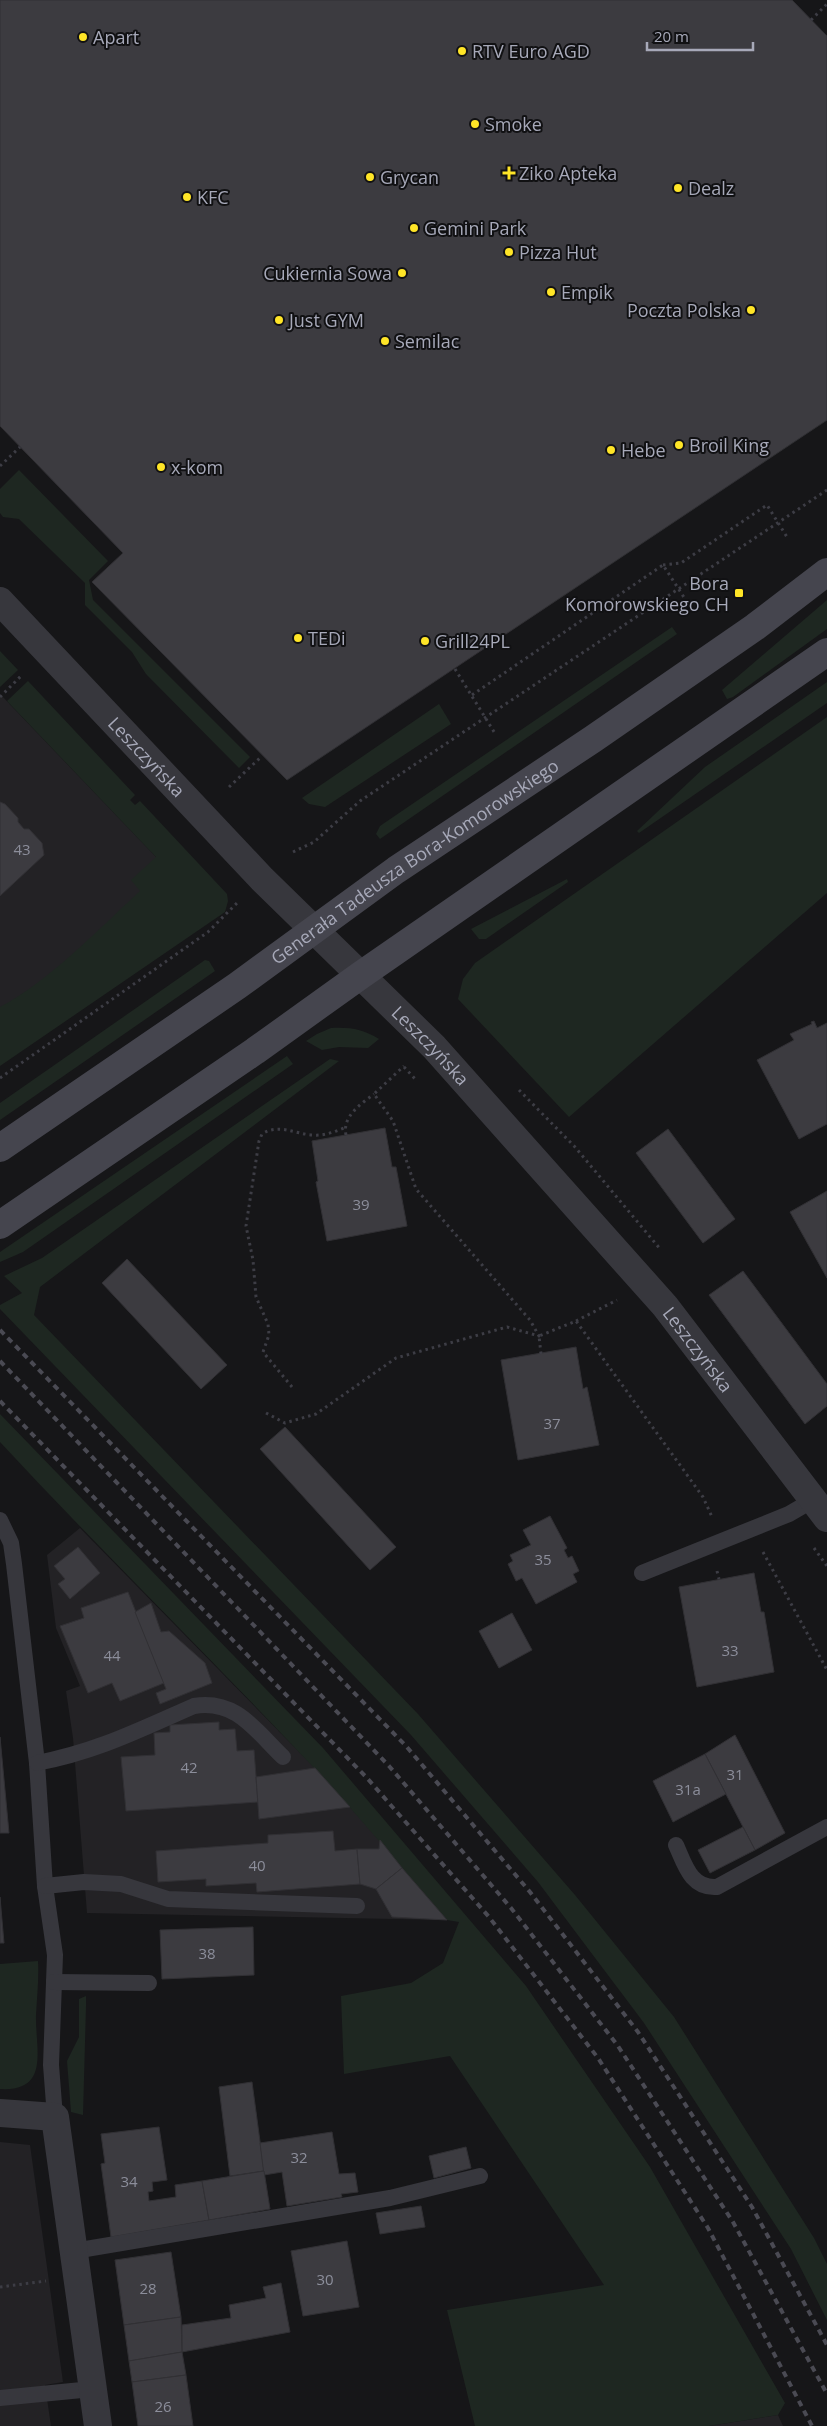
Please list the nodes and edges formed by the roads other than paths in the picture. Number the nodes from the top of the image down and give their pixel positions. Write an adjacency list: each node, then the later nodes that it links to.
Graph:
1 (827, 572): 4 (main road, Generała Tadeusza Bora-Komorowskiego)
2 (0, 601): 4 (street, Leszczyńska)
3 (827, 652): 5 (main road)
4 (313, 929): 5 (street, Leszczyńska); 6 (main road, Generała Tadeusza Bora-Komorowskiego)
5 (361, 974): 7 (main road); 8 (street, Leszczyńska)
6 (0, 1148)
7 (0, 1225)
8 (820, 1509): 10 (lane)
9 (0, 1520): 12 (lane)
10 (642, 1573)
11 (283, 1757): 12 (lane)
12 (37, 1763): 15 (lane)
13 (827, 1827): 14 (lane)
14 (676, 1845)
15 (45, 1886): 16 (lane); 17 (lane)
16 (357, 1906)
17 (54, 1982): 18 (lane); 20 (lane)
18 (149, 1982)
19 (0, 2114): 20 (street)
20 (55, 2117): 22 (street)
21 (480, 2176): 22 (lane)
22 (74, 2251): 23 (street)
23 (92, 2389): 24 (lane); 25 (street)
24 (0, 2398)
25 (98, 2426)

